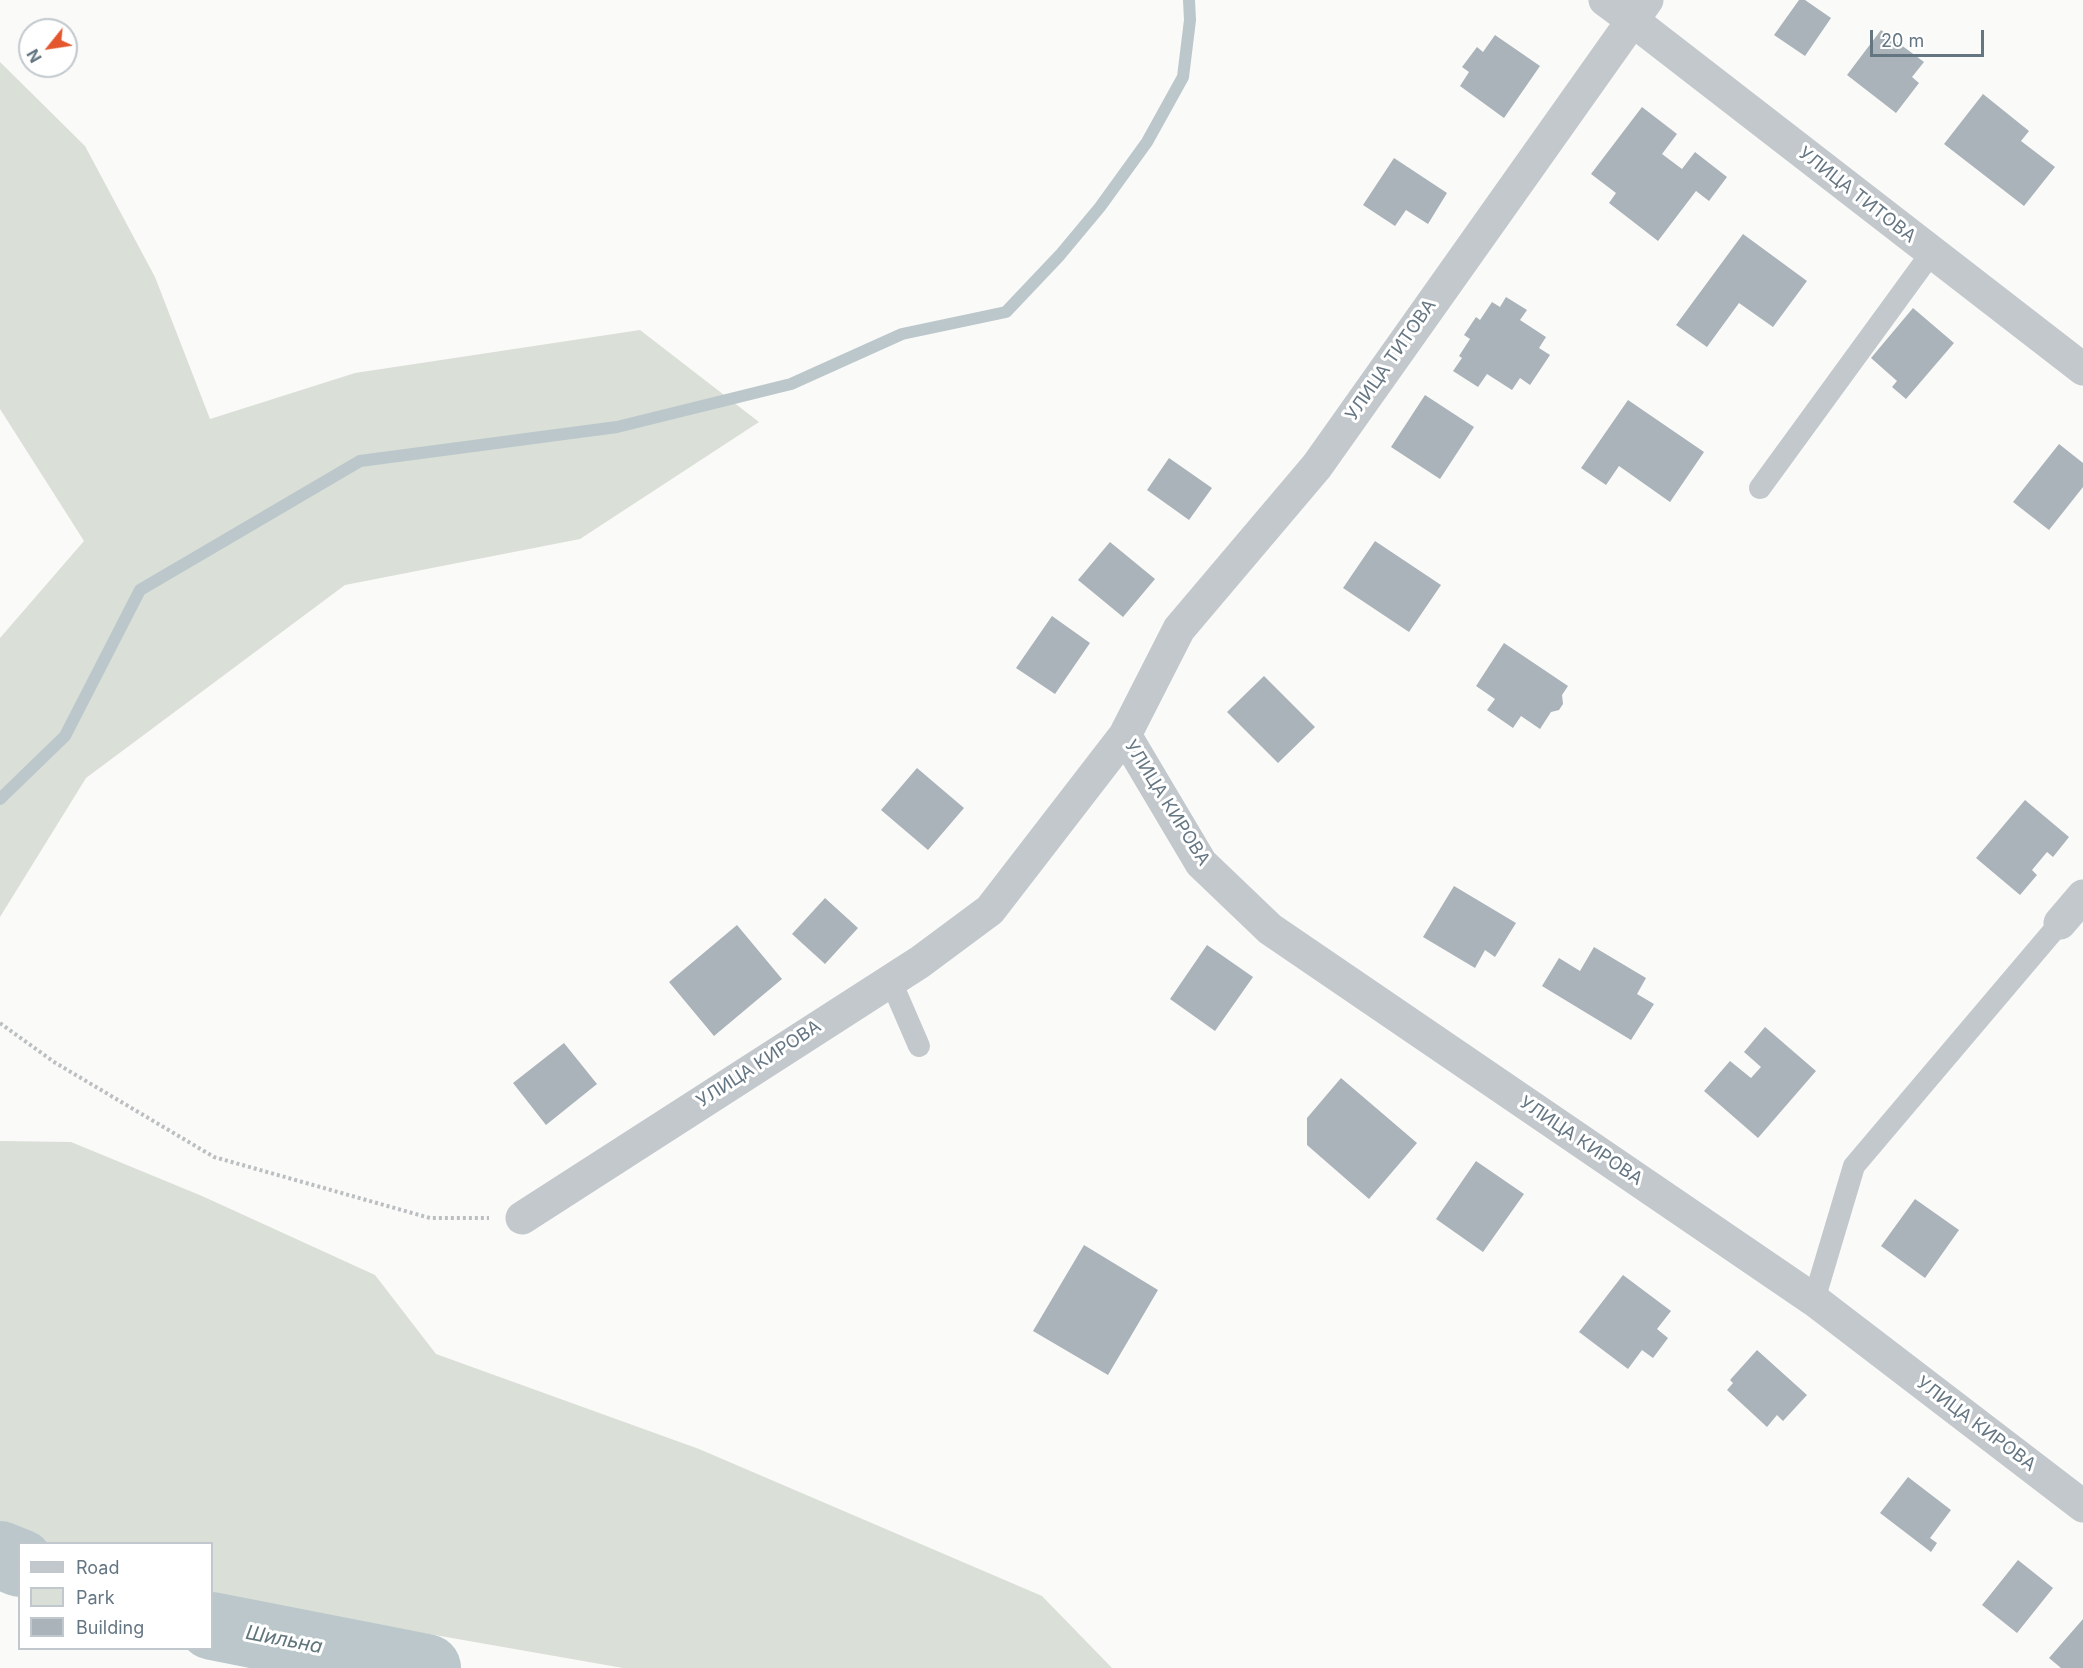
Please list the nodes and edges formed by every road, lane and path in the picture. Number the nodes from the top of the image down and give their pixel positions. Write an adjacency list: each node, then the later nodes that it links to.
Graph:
1 (1605, 0): 2 (street, УЛИЦА ТИТОВА)
2 (1639, 10): 3 (street, УЛИЦА ТИТОВА); 5 (street, УЛИЦА ТИТОВА)
3 (1932, 252): 4 (street, УЛИЦА ТИТОВА); 6 (lane)
4 (2083, 369)
5 (1317, 465): 7 (street, УЛИЦА КИРОВА)
6 (1760, 488)
7 (1125, 735): 10 (street, УЛИЦА КИРОВА); 14 (street, УЛИЦА КИРОВА)
8 (2083, 896): 9 (street)
9 (2060, 923): 14 (lane)
10 (890, 979): 12 (lane); 13 (street, УЛИЦА КИРОВА)
11 (0, 1023): 13 (path)
12 (919, 1046)
13 (522, 1218)
14 (1814, 1300): 15 (street, УЛИЦА КИРОВА)
15 (2083, 1506)

